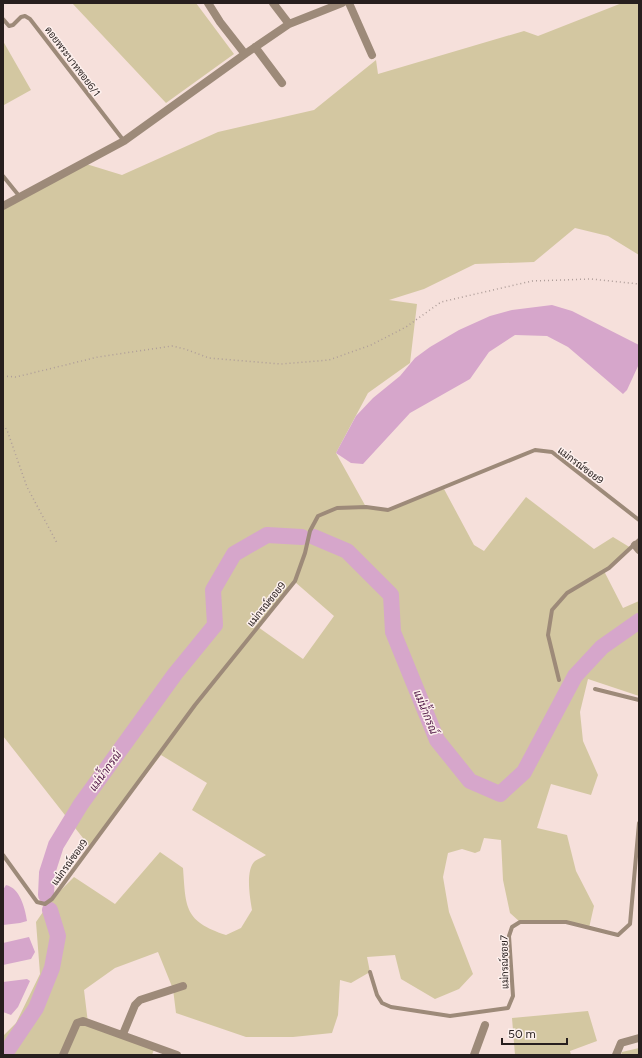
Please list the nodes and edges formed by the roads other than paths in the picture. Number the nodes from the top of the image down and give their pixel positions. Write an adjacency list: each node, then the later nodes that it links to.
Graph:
1 (208, 3): 8 (street)
2 (273, 3): 6 (street)
3 (342, 3): 6 (street)
4 (349, 3): 9 (street)
5 (3, 19): 11 (lane, ดอยพระบาทซอย6/1)
6 (290, 24): 7 (street)
7 (255, 47): 8 (street); 10 (street)
8 (245, 54): 11 (street)
9 (372, 55)
10 (282, 83)
11 (124, 141): 13 (street)
12 (3, 176): 13 (lane)
13 (21, 198): 14 (street)
14 (3, 206)
15 (639, 520): 21 (lane, แม่กรณ์ซอย9)
16 (638, 545): 17 (lane)
17 (559, 680)
18 (595, 689): 19 (lane)
19 (639, 700)
20 (639, 823): 22 (lane, แม่กรณ์ซอย7)
21 (3, 855)
22 (370, 972)
23 (182, 986): 25 (street)
24 (485, 1026): 29 (street)
25 (123, 1034): 27 (street); 28 (street)
26 (639, 1038): 30 (street)
27 (63, 1055)
28 (177, 1055)
29 (474, 1055)
30 (616, 1055)

